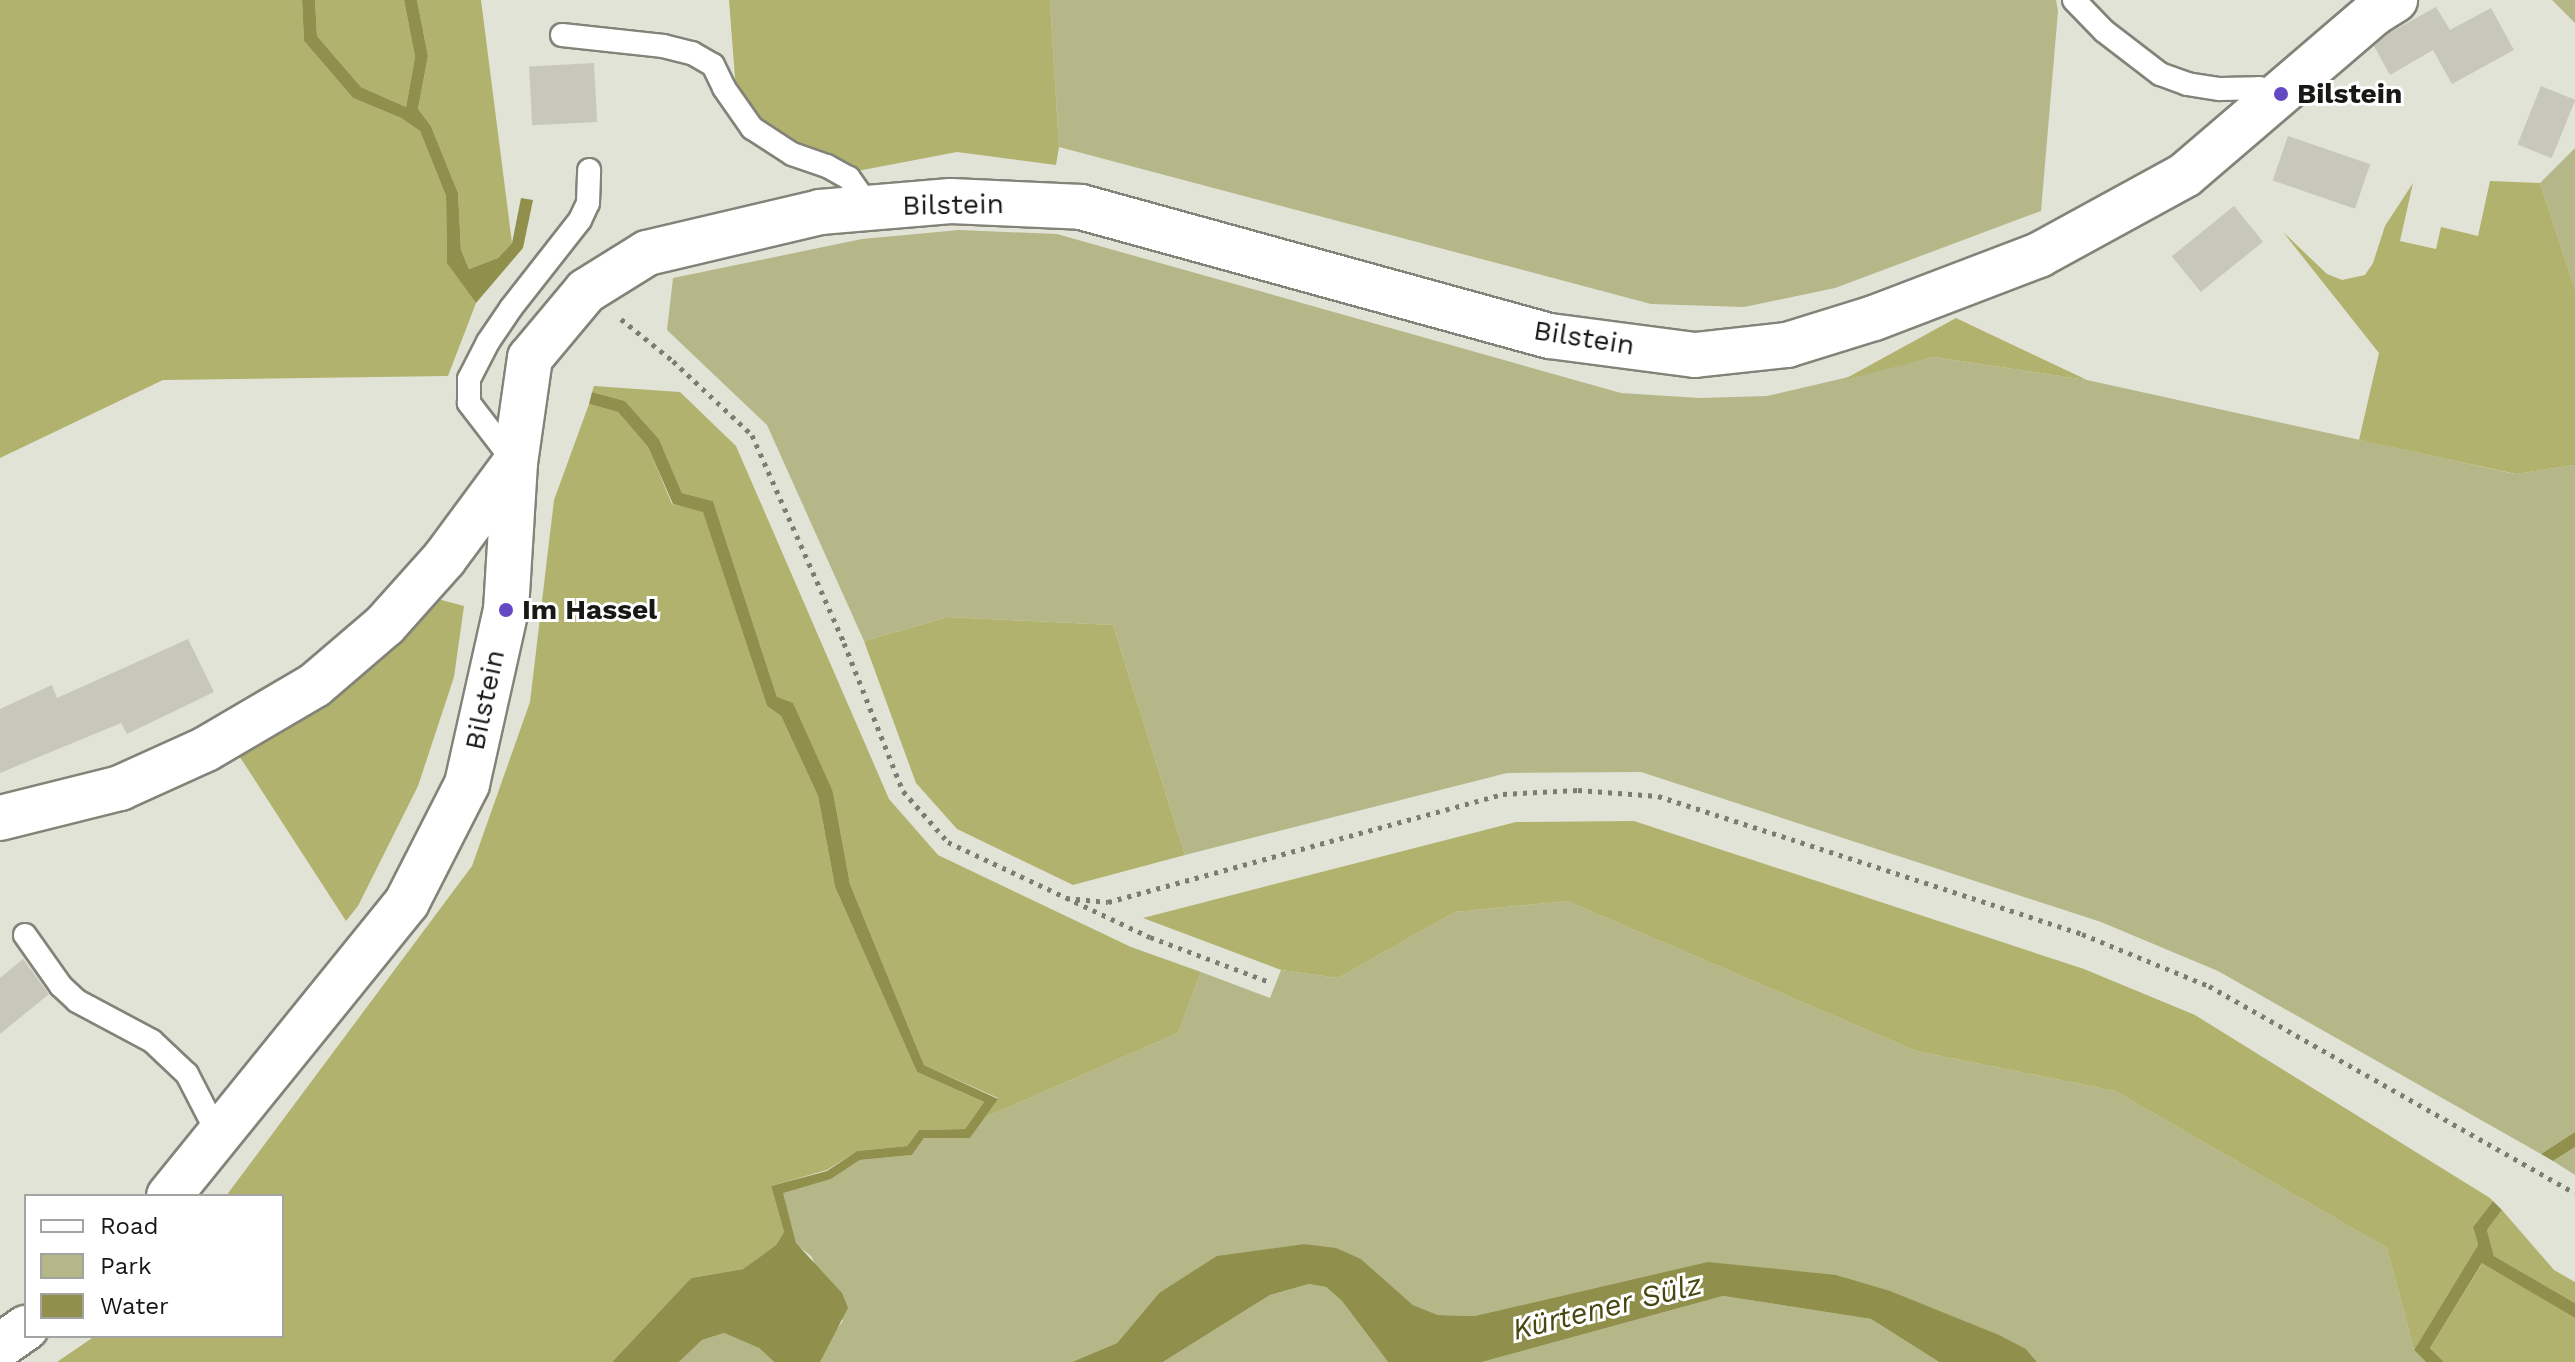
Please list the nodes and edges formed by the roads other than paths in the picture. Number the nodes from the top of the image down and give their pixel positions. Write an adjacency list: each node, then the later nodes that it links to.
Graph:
1 (2074, 0): 4 (lane)
2 (2395, 0): 4 (street, Bilstein)
3 (562, 35): 6 (lane)
4 (2281, 94): 6 (street, Bilstein)
5 (589, 170): 7 (lane)
6 (870, 208): 7 (street, Bilstein)
7 (515, 463): 8 (street); 10 (street, Bilstein)
8 (0, 818)
9 (25, 935): 10 (lane)
10 (219, 1136): 11 (street, Bilstein)
11 (171, 1194)
12 (24, 1329): 13 (street)
13 (0, 1346)

